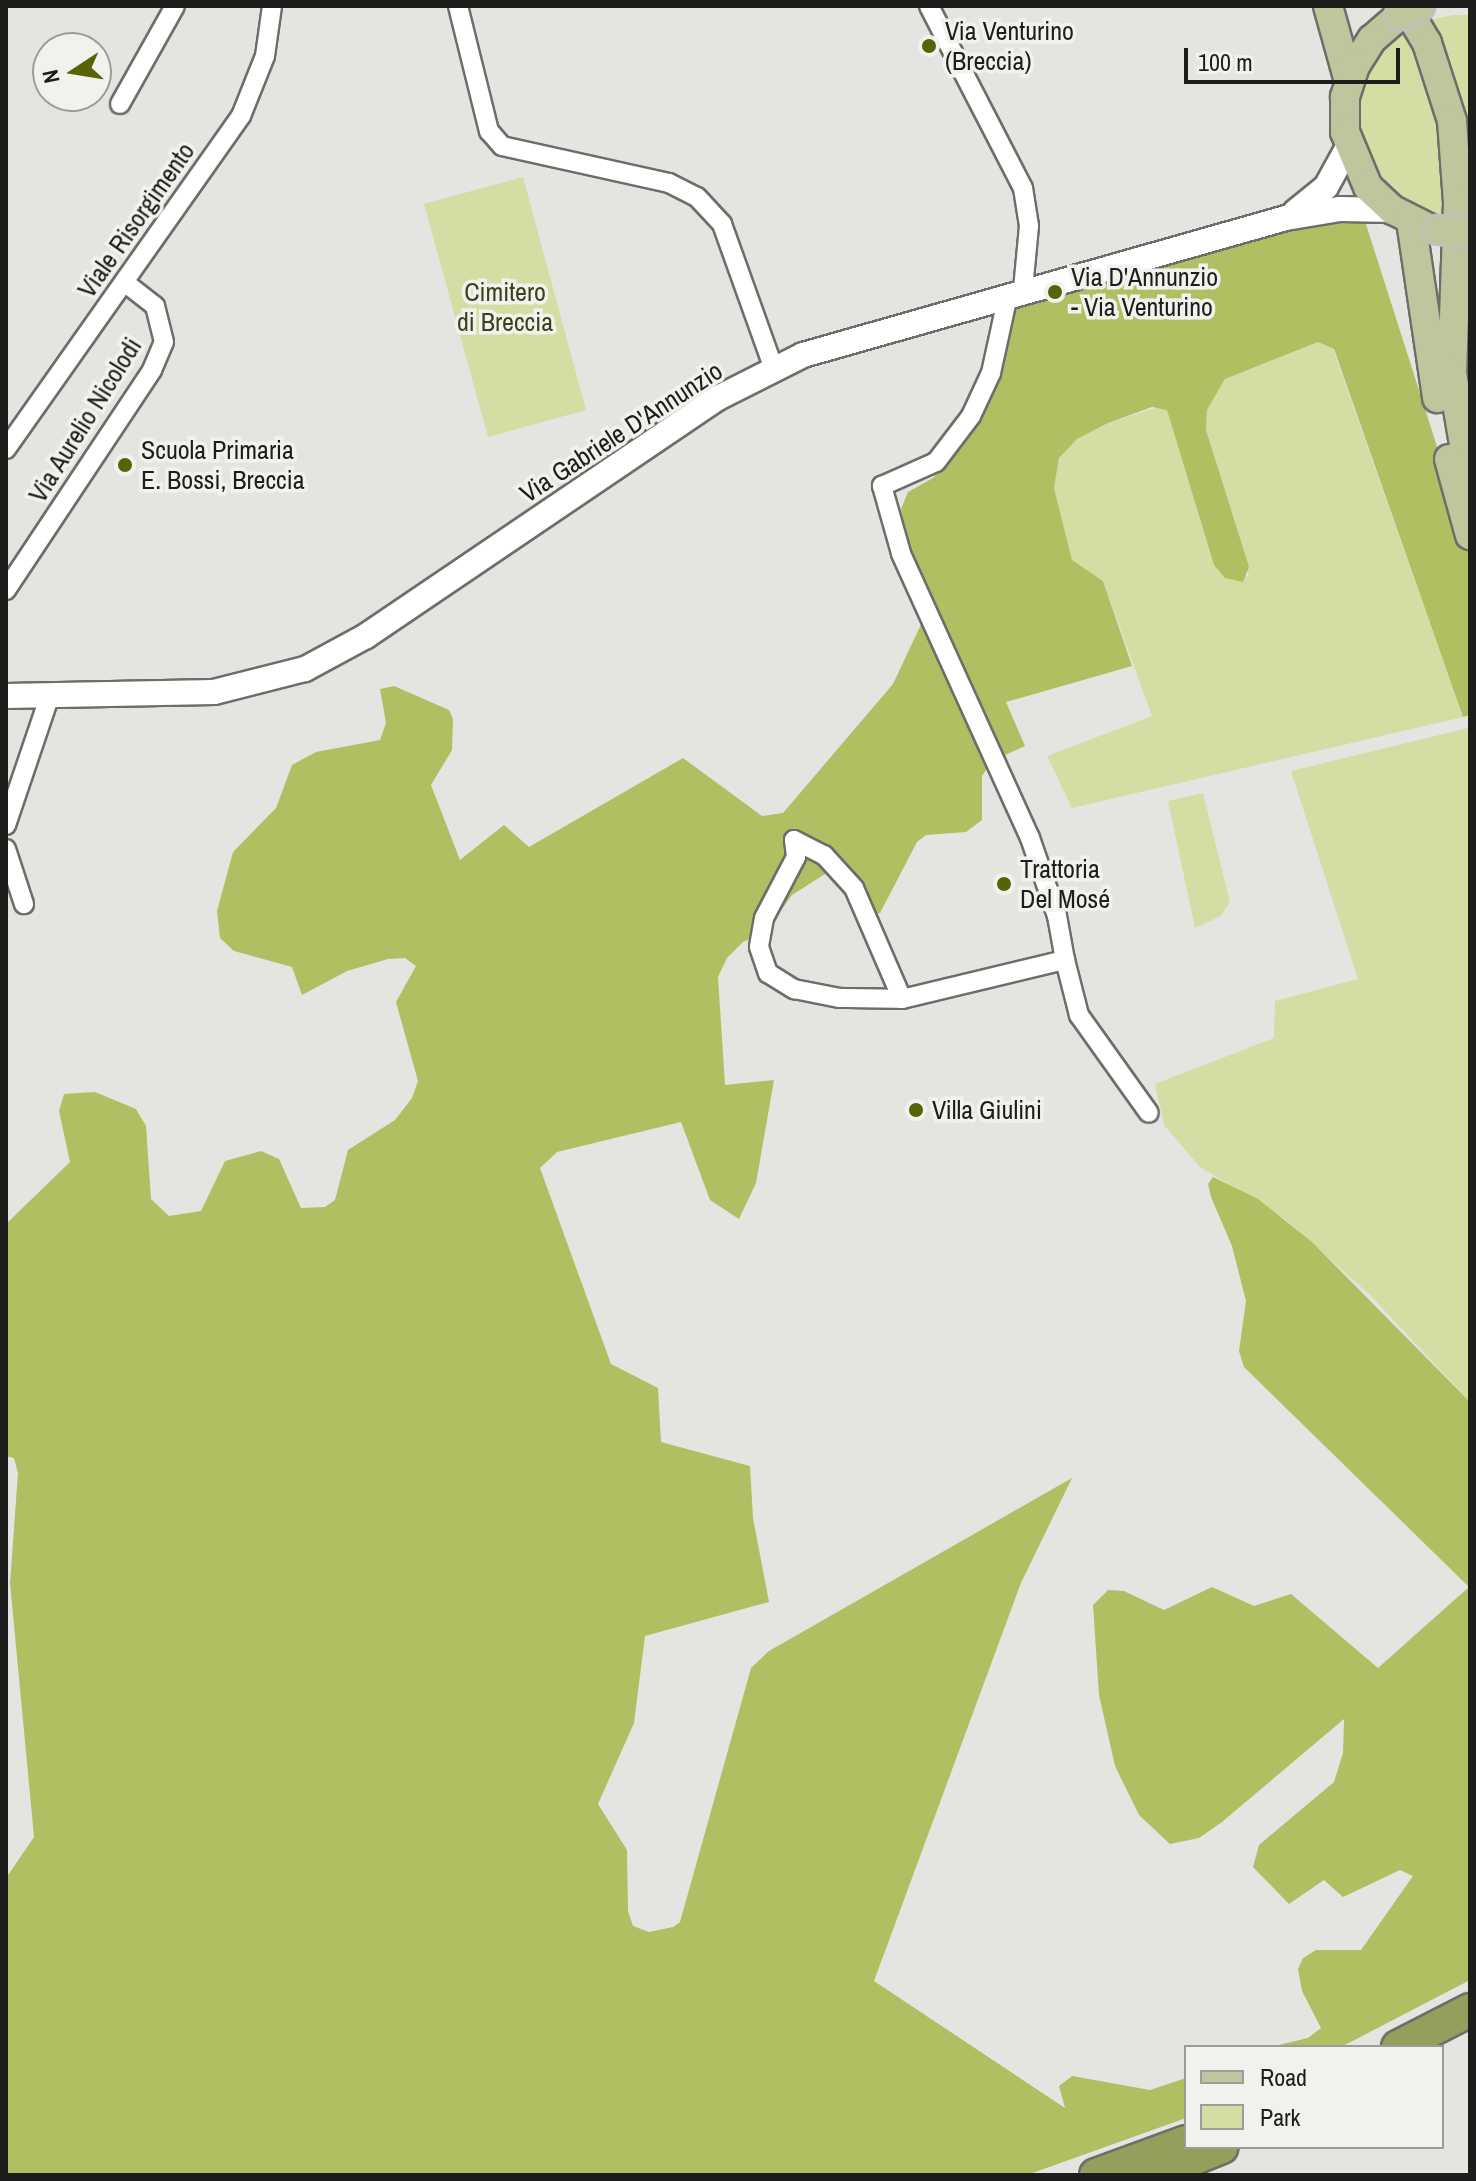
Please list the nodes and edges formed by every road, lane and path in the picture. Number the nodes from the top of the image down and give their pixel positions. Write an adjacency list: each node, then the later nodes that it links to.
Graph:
1 (175, 6): 8 (street)
2 (272, 6): 13 (street, Viale Risorgimento)
3 (458, 6): 15 (street)
4 (929, 6): 14 (street)
5 (1328, 6): 7 (main road)
6 (1408, 9): 7 (main road); 17 (main road)
7 (1349, 81): 9 (main road)
8 (120, 104)
9 (1348, 147): 10 (main road, Via Gabriele D'Annunzio); 11 (main road)
10 (1286, 218): 11 (main road, Via Gabriele D'Annunzio); 14 (main road, Via Gabriele D'Annunzio)
11 (1414, 220): 12 (main road, bridge); 18 (main road)
12 (1470, 232)
13 (124, 282): 16 (street, Viale Risorgimento); 19 (street, Via Aurelio Nicolodi)
14 (1015, 292): 15 (main road, Via Gabriele D'Annunzio); 25 (street)
15 (774, 369): 20 (main road, Via Gabriele D'Annunzio)
16 (6, 449)
17 (1470, 480)
18 (1470, 535)
19 (6, 590)
20 (50, 695): 21 (main road, Via Gabriele D'Annunzio); 22 (street)
21 (6, 696)
22 (6, 825)
23 (6, 849): 24 (street)
24 (24, 904)
25 (1065, 960): 26 (street); 27 (street)
26 (902, 999): 26 (street)
27 (1149, 1113)
28 (1470, 2010): 30 (highway)
29 (1470, 2028): 31 (highway)
30 (1402, 2045)
31 (1440, 2045)
32 (1184, 2143): 34 (highway)
33 (1217, 2149): 35 (highway)
34 (1096, 2175)
35 (1151, 2175)

